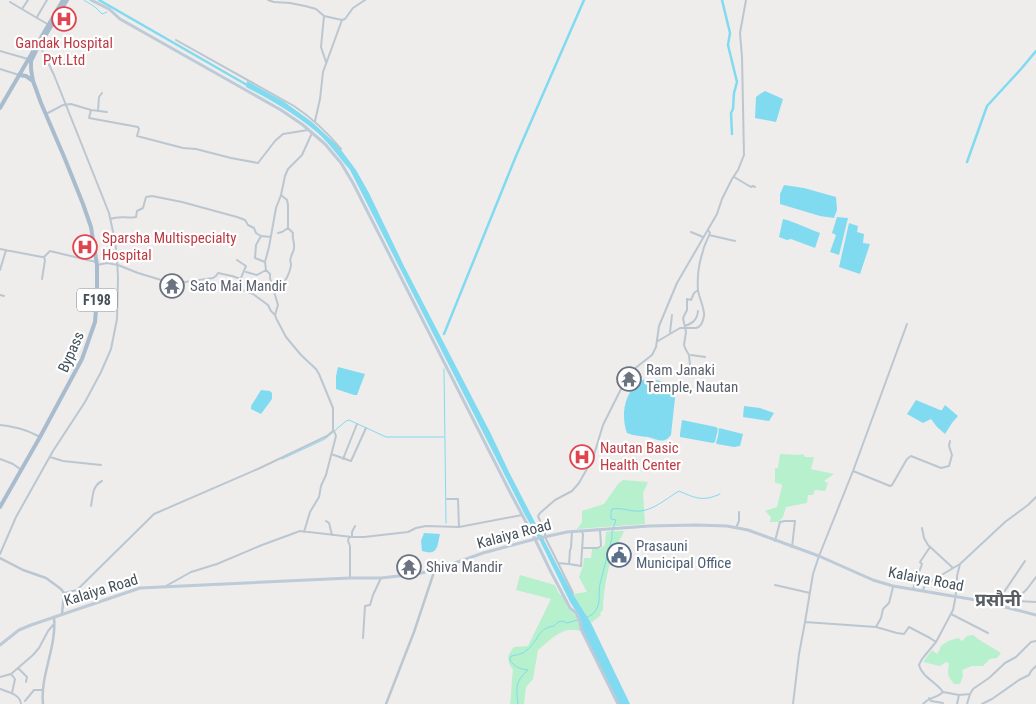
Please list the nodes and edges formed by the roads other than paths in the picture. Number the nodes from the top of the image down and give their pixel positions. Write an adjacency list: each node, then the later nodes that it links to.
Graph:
1 (16, 0): 11 (street)
2 (28, 0): 12 (street)
3 (47, 0): 14 (street)
4 (62, 0): 16 (main road)
5 (67, 0): 16 (main road)
6 (91, 0): 33 (main road)
7 (268, 0): 13 (street)
8 (365, 0): 15 (street)
9 (746, 0): 36 (street)
10 (10, 2): 11 (street)
11 (14, 4): 12 (street)
12 (22, 10): 14 (street)
13 (324, 16): 15 (street); 21 (street)
14 (36, 18): 16 (street)
15 (342, 20): 21 (street)
16 (50, 25): 18 (main road); 20 (main road)
17 (176, 40): 32 (street)
18 (40, 46): 24 (main road, Bypass / F198); 26 (street)
19 (0, 51): 20 (street)
20 (28, 59): 23 (main road)
21 (326, 62): 32 (street)
22 (0, 69): 23 (street)
23 (18, 75): 24 (main road); 27 (main road)
24 (33, 80): 31 (main road, Bypass / F198)
25 (102, 93): 29 (street)
26 (65, 105): 28 (street); 31 (street); 39 (street)
27 (0, 108)
28 (91, 110): 29 (street); 33 (street)
29 (98, 111): 30 (street)
30 (106, 112)
31 (46, 114): 54 (main road, Bypass / F198)
32 (315, 123): 35 (street)
33 (308, 129): 34 (main road)
34 (312, 133): 38 (street); 96 (main road)
35 (341, 149)
36 (734, 177): 37 (street); 41 (street)
37 (755, 186)
38 (281, 195): 40 (street); 46 (street)
39 (110, 219): 45 (street); 55 (street)
40 (288, 228): 43 (street); 62 (street)
41 (708, 230): 44 (street); 47 (street)
42 (691, 232): 47 (street)
43 (278, 233)
44 (709, 235): 48 (street); 61 (street)
45 (261, 236): 46 (street); 53 (street)
46 (271, 237): 53 (street)
47 (703, 237): 71 (street)
48 (735, 241)
49 (0, 249): 50 (street)
50 (6, 250): 51 (street); 56 (street)
51 (44, 257): 54 (street); 59 (street)
52 (236, 260): 58 (street)
53 (265, 262): 57 (street)
54 (96, 263): 55 (street); 79 (main road, Bypass / F198)
55 (118, 265): 60 (street); 82 (street)
56 (0, 270)
57 (266, 270): 58 (street); 62 (street)
58 (245, 271): 60 (street)
59 (42, 279)
60 (241, 279): 66 (street)
61 (698, 290): 69 (street); 69 (street)
62 (274, 292): 66 (street)
63 (0, 295): 64 (street)
64 (4, 296)
65 (698, 311): 69 (street)
66 (275, 315): 78 (street)
67 (672, 315): 70 (street)
68 (907, 324): 87 (street)
69 (684, 327): 70 (street); 72 (street)
70 (670, 333): 71 (street)
71 (658, 341): 108 (street)
72 (689, 355): 73 (street); 74 (street)
73 (705, 357)
74 (690, 365)
75 (356, 424): 84 (street)
76 (0, 425): 79 (street)
77 (366, 428): 84 (street)
78 (334, 432): 81 (street); 130 (street)
79 (40, 437): 86 (main road, Bypass / F198)
80 (950, 441): 87 (street)
81 (330, 454): 84 (street); 105 (street)
82 (50, 457): 85 (street); 114 (street)
83 (0, 459): 86 (street)
84 (343, 459)
85 (101, 465)
86 (21, 470): 91 (main road, Bypass / F198)
87 (853, 471): 115 (street)
88 (102, 481): 93 (street)
89 (0, 495): 91 (street)
90 (1036, 497): 119 (street)
91 (5, 498): 94 (main road, Bypass / F198)
92 (447, 499): 99 (street)
93 (92, 506)
94 (0, 507)
95 (739, 512): 100 (street)
96 (522, 515): 99 (street); 109 (main road)
97 (326, 521): 106 (street)
98 (355, 526): 107 (street)
99 (459, 527): 107 (street)
100 (736, 528): 102 (main road, Kalaiya Road); 110 (main road, Kalaiya Road)
101 (922, 528): 112 (street)
102 (600, 530): 104 (main road, Kalaiya Road); 113 (street)
103 (572, 531): 104 (main road, Kalaiya Road); 108 (main road, Kalaiya Road); 118 (street)
104 (582, 531): 113 (street)
105 (304, 532): 106 (street); 127 (street)
106 (332, 535): 107 (street)
107 (351, 537): 123 (street)
108 (545, 537): 109 (main road, Kalaiya Road); 117 (street)
109 (537, 539): 121 (main road, Kalaiya Road); 167 (main road)
110 (775, 540): 111 (main road, Kalaiya Road); 111 (street)
111 (792, 546): 115 (main road, Kalaiya Road)
112 (930, 547): 120 (street); 128 (street)
113 (582, 548): 118 (street)
114 (0, 556): 130 (street)
115 (819, 556): 126 (main road, Kalaiya Road); 132 (street)
116 (1024, 561): 136 (street)
117 (558, 563): 118 (street); 131 (street)
118 (569, 564)
119 (960, 564): 120 (street); 133 (street)
120 (953, 568): 129 (street)
121 (435, 569): 124 (main road, Kalaiya Road); 166 (street)
122 (1036, 577): 134 (street)
123 (350, 578): 124 (main road, Kalaiya Road); 127 (main road, Kalaiya Road)
124 (381, 578): 146 (street)
125 (775, 585): 132 (street)
126 (893, 586): 128 (main road, Kalaiya Road); 144 (street)
127 (164, 587): 138 (main road, Kalaiya Road)
128 (913, 590): 129 (main road, Kalaiya Road)
129 (923, 591): 133 (main road, Kalaiya Road)
130 (64, 593): 138 (street)
131 (573, 593)
132 (810, 594): 142 (street)
133 (956, 596): 136 (main road, Kalaiya Road); 139 (street)
134 (1015, 601): 135 (street); 137 (street)
135 (1036, 602)
136 (996, 604): 137 (main road, Kalaiya Road)
137 (1012, 608): 140 (main road, Kalaiya Road)
138 (62, 614): 141 (main road, Kalaiya Road)
139 (951, 614): 145 (street); 148 (street)
140 (1036, 615)
141 (54, 616): 143 (street); 149 (main road, Kalaiya Road)
142 (805, 622): 144 (street); 168 (street)
143 (54, 624): 151 (street); 156 (street)
144 (876, 628): 148 (street)
145 (988, 634)
146 (362, 638)
147 (1036, 641): 159 (street)
148 (936, 642): 157 (street)
149 (0, 645)
150 (1036, 666): 172 (street)
151 (18, 667): 152 (street); 154 (street)
152 (11, 674): 153 (street); 158 (street)
153 (0, 678)
154 (26, 682)
155 (0, 689): 158 (street)
156 (42, 690): 162 (street); 165 (street)
157 (943, 692): 160 (street); 161 (street)
158 (12, 693): 164 (street)
159 (970, 694): 160 (street); 171 (street)
160 (959, 695): 170 (street)
161 (929, 698): 163 (street); 169 (street)
162 (26, 702)
163 (943, 703)
164 (21, 704)
165 (43, 704)
166 (386, 704)
167 (618, 704)
168 (794, 704)
169 (923, 704)
170 (957, 704)
171 (967, 704)
172 (982, 704)

